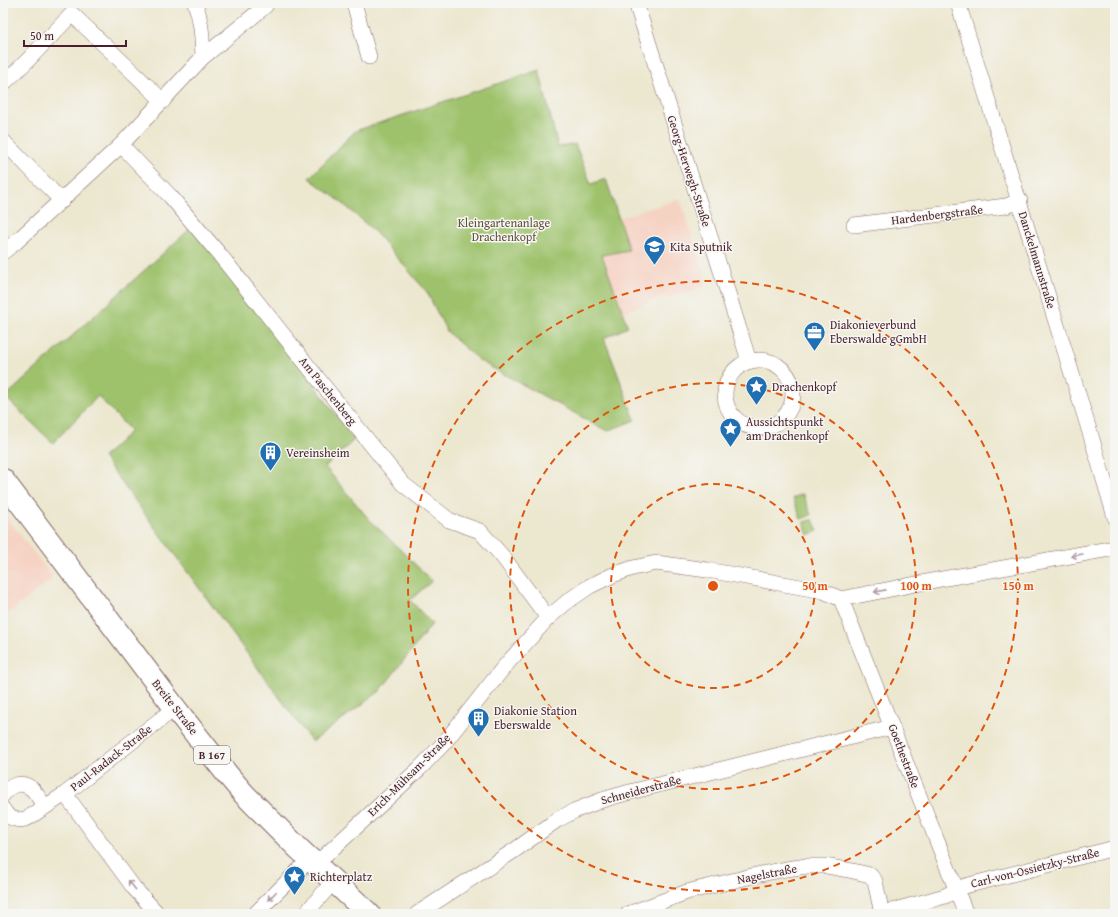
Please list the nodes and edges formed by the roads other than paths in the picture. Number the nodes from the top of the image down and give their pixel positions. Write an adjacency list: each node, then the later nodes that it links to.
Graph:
1 (195, 3): 7 (street)
2 (267, 3): 7 (street)
3 (354, 3): 6 (street)
4 (636, 3): 16 (street, Georg-Herwegh-Straße)
5 (958, 3): 13 (street, Danckelmannstraße)
6 (369, 57)
7 (203, 58): 9 (street)
8 (3, 84): 9 (street)
9 (163, 101): 11 (street)
10 (3, 141): 12 (street)
11 (121, 145): 12 (street); 21 (street, Am Paschenberg)
12 (62, 201): 15 (street)
13 (1020, 202): 14 (street, Hardenbergstraße); 18 (street, Danckelmannstraße)
14 (854, 225)
15 (3, 252)
16 (749, 361): 16 (street)
17 (3, 480): 22 (main road, Breite Straße / B 167)
18 (1115, 517)
19 (1115, 548): 20 (street, Erich-Mühsam-Straße, one-way to 20)
20 (841, 598): 21 (street, Erich-Mühsam-Straße); 23 (street, Goethestraße)
21 (548, 618): 29 (street, Erich-Mühsam-Straße)
22 (175, 708): 24 (street, Paul-Radack-Straße); 29 (main road, Breite Straße / B 167)
23 (892, 727): 31 (street, Goethestraße); 36 (street, Schneiderstraße)
24 (65, 794): 26 (street, Paul-Radack-Straße); 32 (street, one-way to 24)
25 (3, 795): 26 (street)
26 (45, 807): 27 (street, Paul-Radack-Straße)
27 (3, 809)
28 (1115, 848): 31 (street, Carl-von-Ossietzky-Straße)
29 (313, 861): 30 (main road, Breite Straße / B 167); 33 (street, Erich-Mühsam-Straße, one-way to 33)
30 (334, 882): 34 (street); 35 (main road, Breite Straße / B 167)
31 (956, 890): 38 (street, Carl-von-Ossietzky-Straße); 39 (street, Goethestraße)
32 (158, 914)
33 (255, 914)
34 (307, 914)
35 (369, 914)
36 (417, 914)
37 (628, 914): 38 (street, Nagelstraße)
38 (882, 914)
39 (966, 914)

